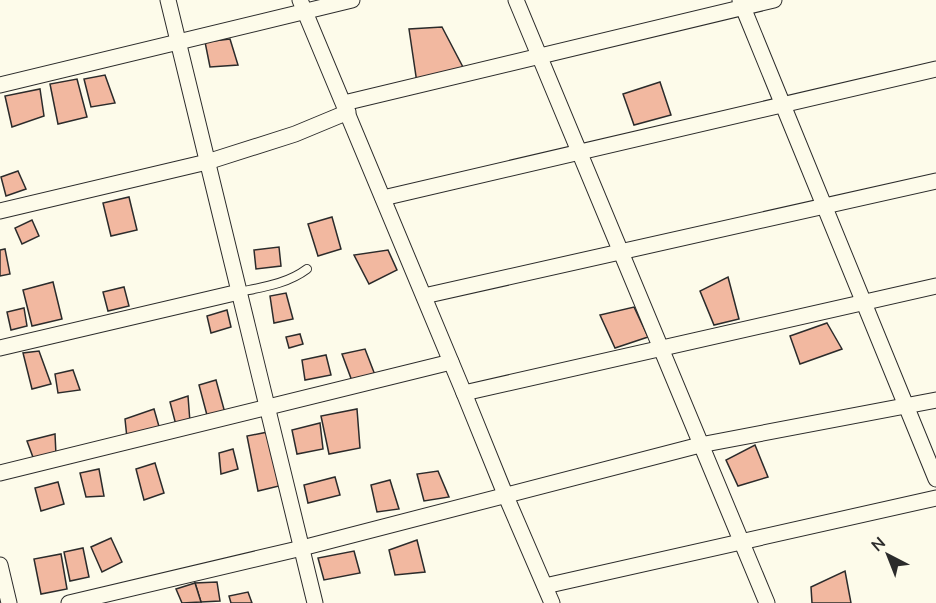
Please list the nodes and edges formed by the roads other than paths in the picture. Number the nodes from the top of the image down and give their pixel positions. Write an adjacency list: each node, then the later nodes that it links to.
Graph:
1 (168, 0): 7 (street)
2 (352, 0): 6 (street)
3 (516, 0): 8 (street)
4 (774, 0): 5 (street)
5 (742, 4): 8 (street); 11 (street)
6 (303, 6): 7 (street); 12 (street)
7 (178, 43): 10 (street); 14 (street)
8 (539, 56): 12 (street); 13 (street)
9 (936, 69): 11 (street)
10 (0, 85)
11 (783, 105): 13 (street); 17 (street)
12 (346, 108): 14 (street); 16 (street)
13 (579, 152): 16 (street); 19 (street)
14 (207, 162): 18 (street); 22 (street)
15 (936, 181): 17 (street)
16 (383, 198): 23 (street)
17 (825, 206): 19 (street); 24 (street)
18 (0, 211)
19 (621, 252): 23 (street); 26 (street)
20 (307, 269): 22 (lane)
21 (936, 286): 24 (street)
22 (239, 292): 25 (street); 31 (street)
23 (424, 296): 27 (street)
24 (864, 302): 26 (street); 30 (street)
25 (0, 348)
26 (661, 348): 28 (street); 32 (street)
27 (451, 362): 28 (street); 31 (street)
28 (464, 393): 35 (street)
29 (936, 400): 30 (street)
30 (907, 407): 32 (street); 34 (street)
31 (267, 408): 33 (street); 38 (street)
32 (700, 445): 35 (street); 37 (street)
33 (0, 473)
34 (936, 479)
35 (505, 494): 38 (street); 40 (street)
36 (936, 498): 37 (street)
37 (742, 542): 40 (street); 45 (street)
38 (302, 548): 42 (street); 43 (street)
39 (0, 565): 41 (street)
40 (545, 586): 44 (street)
41 (9, 603)
42 (69, 603)
43 (315, 603)
44 (552, 603)
45 (767, 603)

